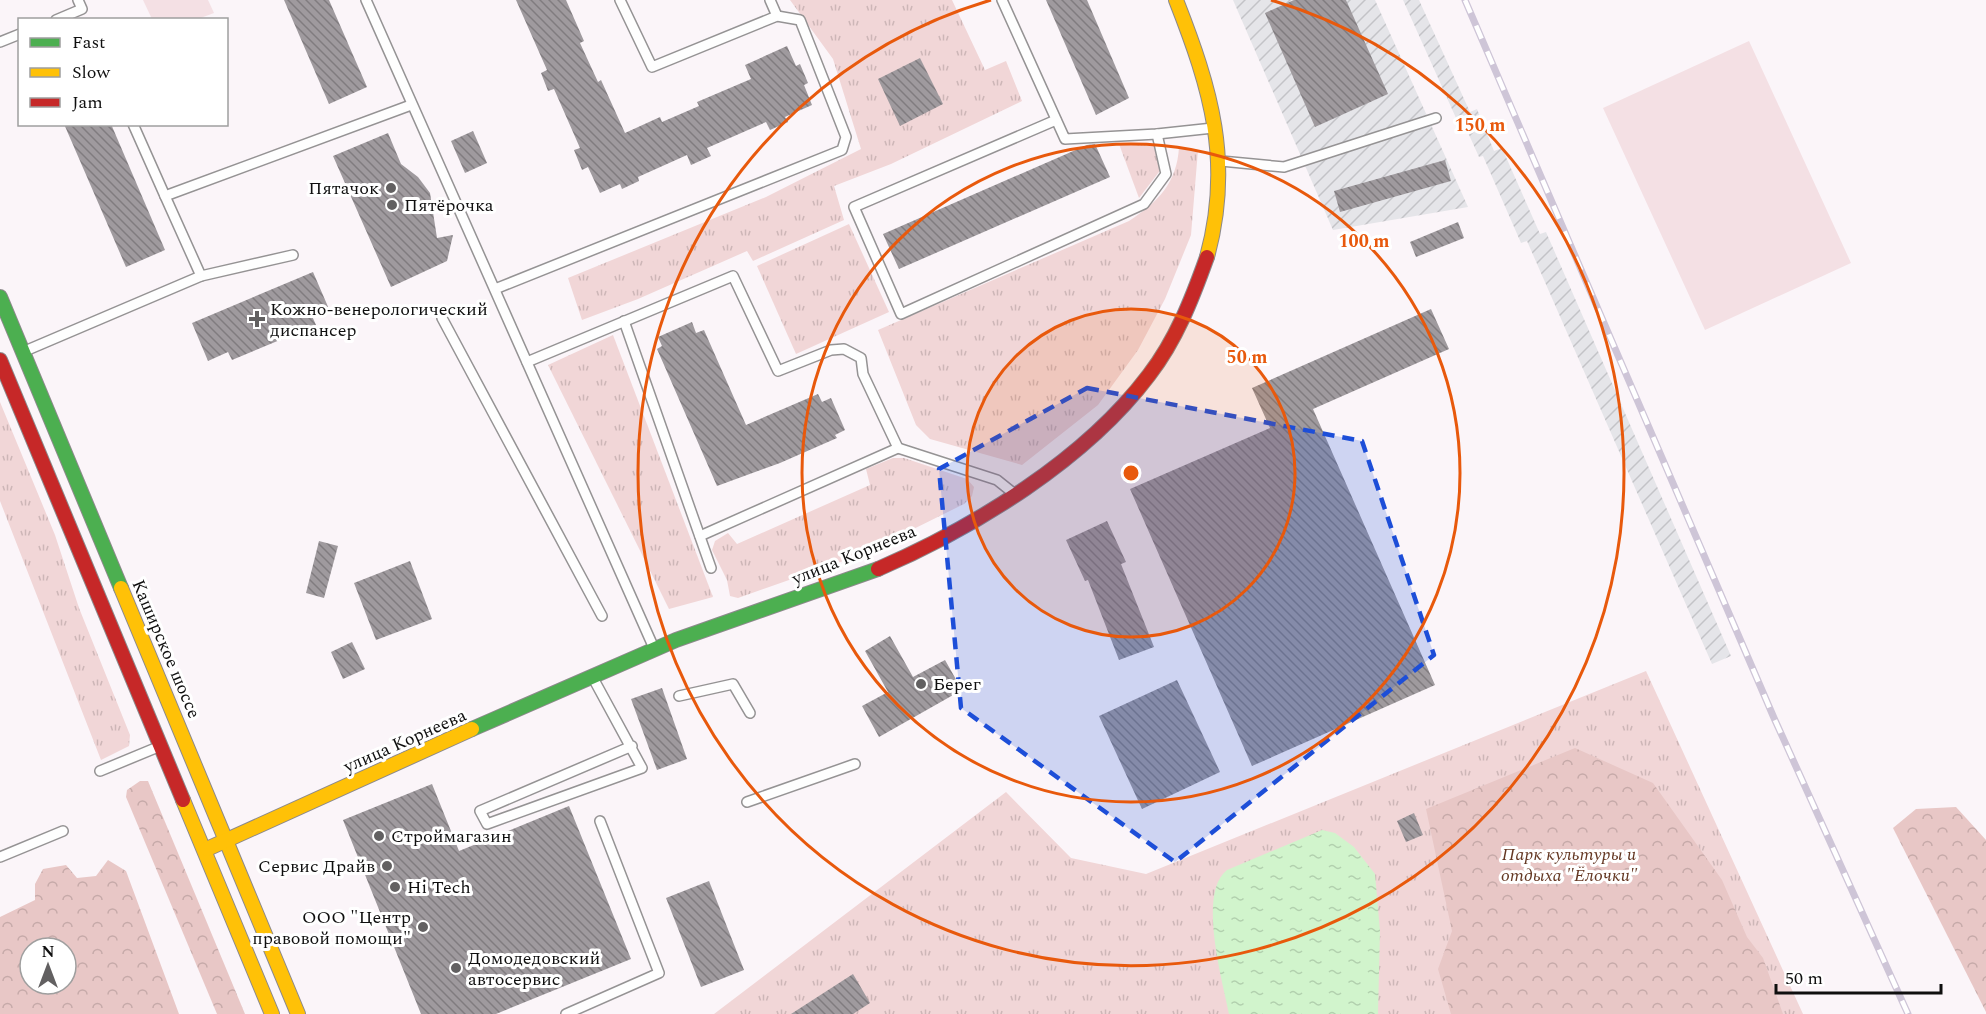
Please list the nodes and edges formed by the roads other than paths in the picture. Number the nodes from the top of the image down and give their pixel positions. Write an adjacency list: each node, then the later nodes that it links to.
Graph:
1 (366, 0): 12 (lane)
2 (620, 0): 7 (lane)
3 (770, 0): 7 (lane)
4 (1002, 0): 14 (lane)
5 (1176, 0): 16 (main road, улица Корнеева)
6 (80, 4): 8 (lane); 9 (lane)
7 (777, 16): 22 (lane)
8 (59, 18)
9 (86, 18)
10 (18, 35): 11 (lane)
11 (0, 42)
12 (411, 105): 19 (lane); 22 (lane)
13 (1436, 118): 18 (lane)
14 (1056, 120): 17 (lane); 17 (lane)
15 (134, 126): 19 (lane)
16 (1213, 128): 17 (lane); 18 (main road, улица Корнеева)
17 (1157, 134)
18 (1218, 161): 30 (main road, улица Корнеева)
19 (165, 196): 21 (lane)
20 (293, 255): 21 (lane)
21 (201, 276): 26 (lane)
22 (495, 289): 28 (lane)
23 (0, 297): 26 (main road, Каширское шоссе)
24 (442, 318): 33 (lane)
25 (624, 321): 28 (lane); 29 (lane); 31 (lane)
26 (23, 352): 45 (main road, Каширское шоссе)
27 (0, 360): 38 (main road)
28 (527, 362): 34 (lane)
29 (897, 448): 30 (lane); 31 (lane)
30 (1014, 494): 34 (main road, улица Корнеева)
31 (700, 536): 32 (lane)
32 (711, 568)
33 (602, 616)
34 (654, 649): 35 (main road, улица Корнеева)
35 (591, 676): 39 (lane); 45 (main road, улица Корнеева)
36 (679, 696): 37 (lane)
37 (750, 713)
38 (160, 746): 41 (lane); 46 (main road)
39 (632, 746): 39 (lane)
40 (855, 764): 42 (lane)
41 (100, 771)
42 (747, 802)
43 (600, 821): 50 (lane)
44 (63, 831): 47 (lane)
45 (226, 840): 46 (main road, улица Корнеева); 49 (main road, Каширское шоссе)
46 (204, 850): 48 (main road)
47 (0, 857)
48 (272, 1014)
49 (298, 1014)
50 (566, 1014)

